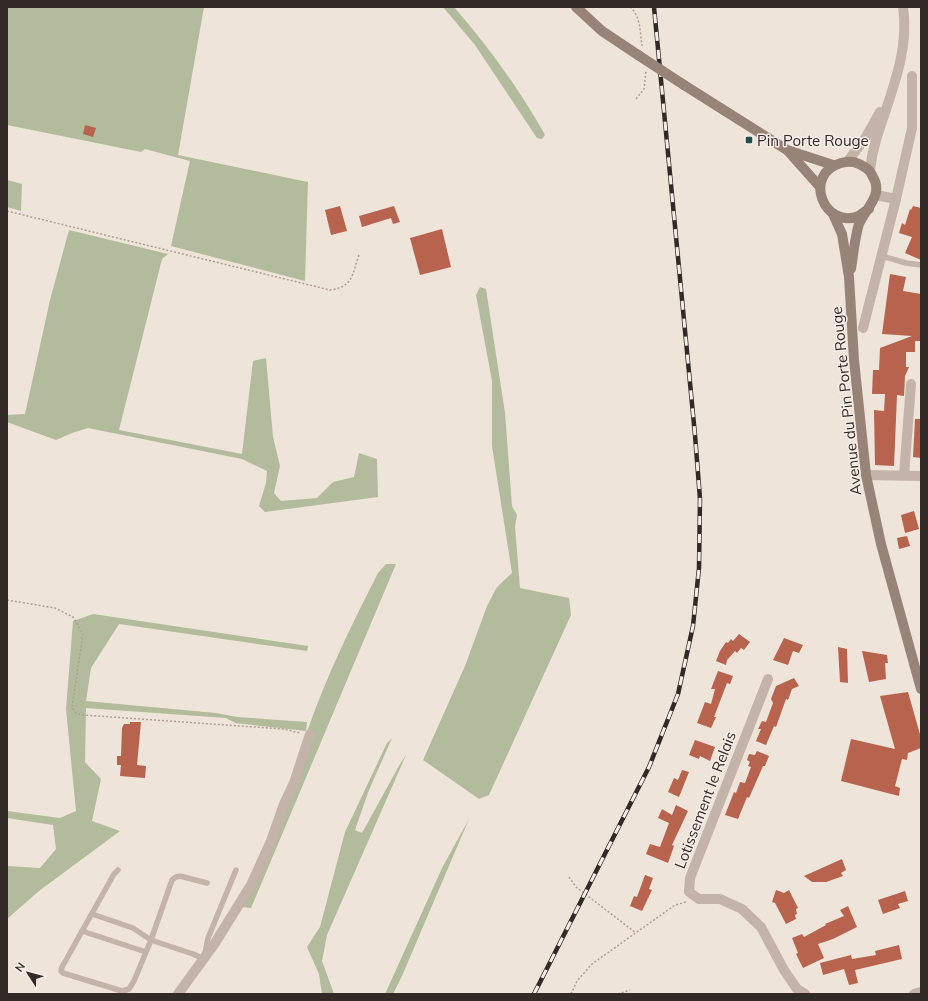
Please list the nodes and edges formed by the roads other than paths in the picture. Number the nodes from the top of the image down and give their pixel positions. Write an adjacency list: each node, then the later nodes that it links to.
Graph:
1 (576, 7): 5 (main road, bridge)
2 (902, 7): 4 (street)
3 (912, 76): 11 (street, Avenue du Pin Porte Rouge)
4 (891, 91): 6 (street); 8 (street)
5 (786, 150): 7 (main road); 9 (main road)
6 (848, 160): 7 (main road); 8 (main road)
7 (833, 165): 9 (main road)
8 (870, 170): 10 (main road)
9 (820, 187): 13 (main road)
10 (876, 195): 11 (street); 12 (main road)
11 (896, 200): 14 (street, Avenue du Pin Porte Rouge)
12 (869, 209): 13 (main road); 16 (main road, Avenue du Pin Porte Rouge)
13 (834, 214): 16 (main road, Avenue du Pin Porte Rouge)
14 (882, 256): 15 (lane); 17 (street, Avenue du Pin Porte Rouge)
15 (921, 265)
16 (849, 277): 19 (main road, Avenue du Pin Porte Rouge)
17 (863, 328)
18 (911, 384): 20 (street)
19 (866, 475): 20 (street); 23 (main road, Avenue du Pin Porte Rouge)
20 (904, 476): 21 (street)
21 (921, 476)
22 (768, 679): 35 (street, Lotissement le Relais)
23 (921, 689)
24 (310, 734): 32 (street)
25 (118, 870): 28 (lane)
26 (236, 870): 32 (lane)
27 (207, 883): 30 (lane)
28 (92, 914): 29 (lane); 30 (lane)
29 (82, 931): 31 (lane); 31 (lane)
30 (151, 940): 31 (lane); 32 (lane)
31 (146, 952)
32 (204, 959): 34 (street)
33 (921, 992): 36 (street)
34 (178, 994)
35 (805, 994)
36 (914, 994)

